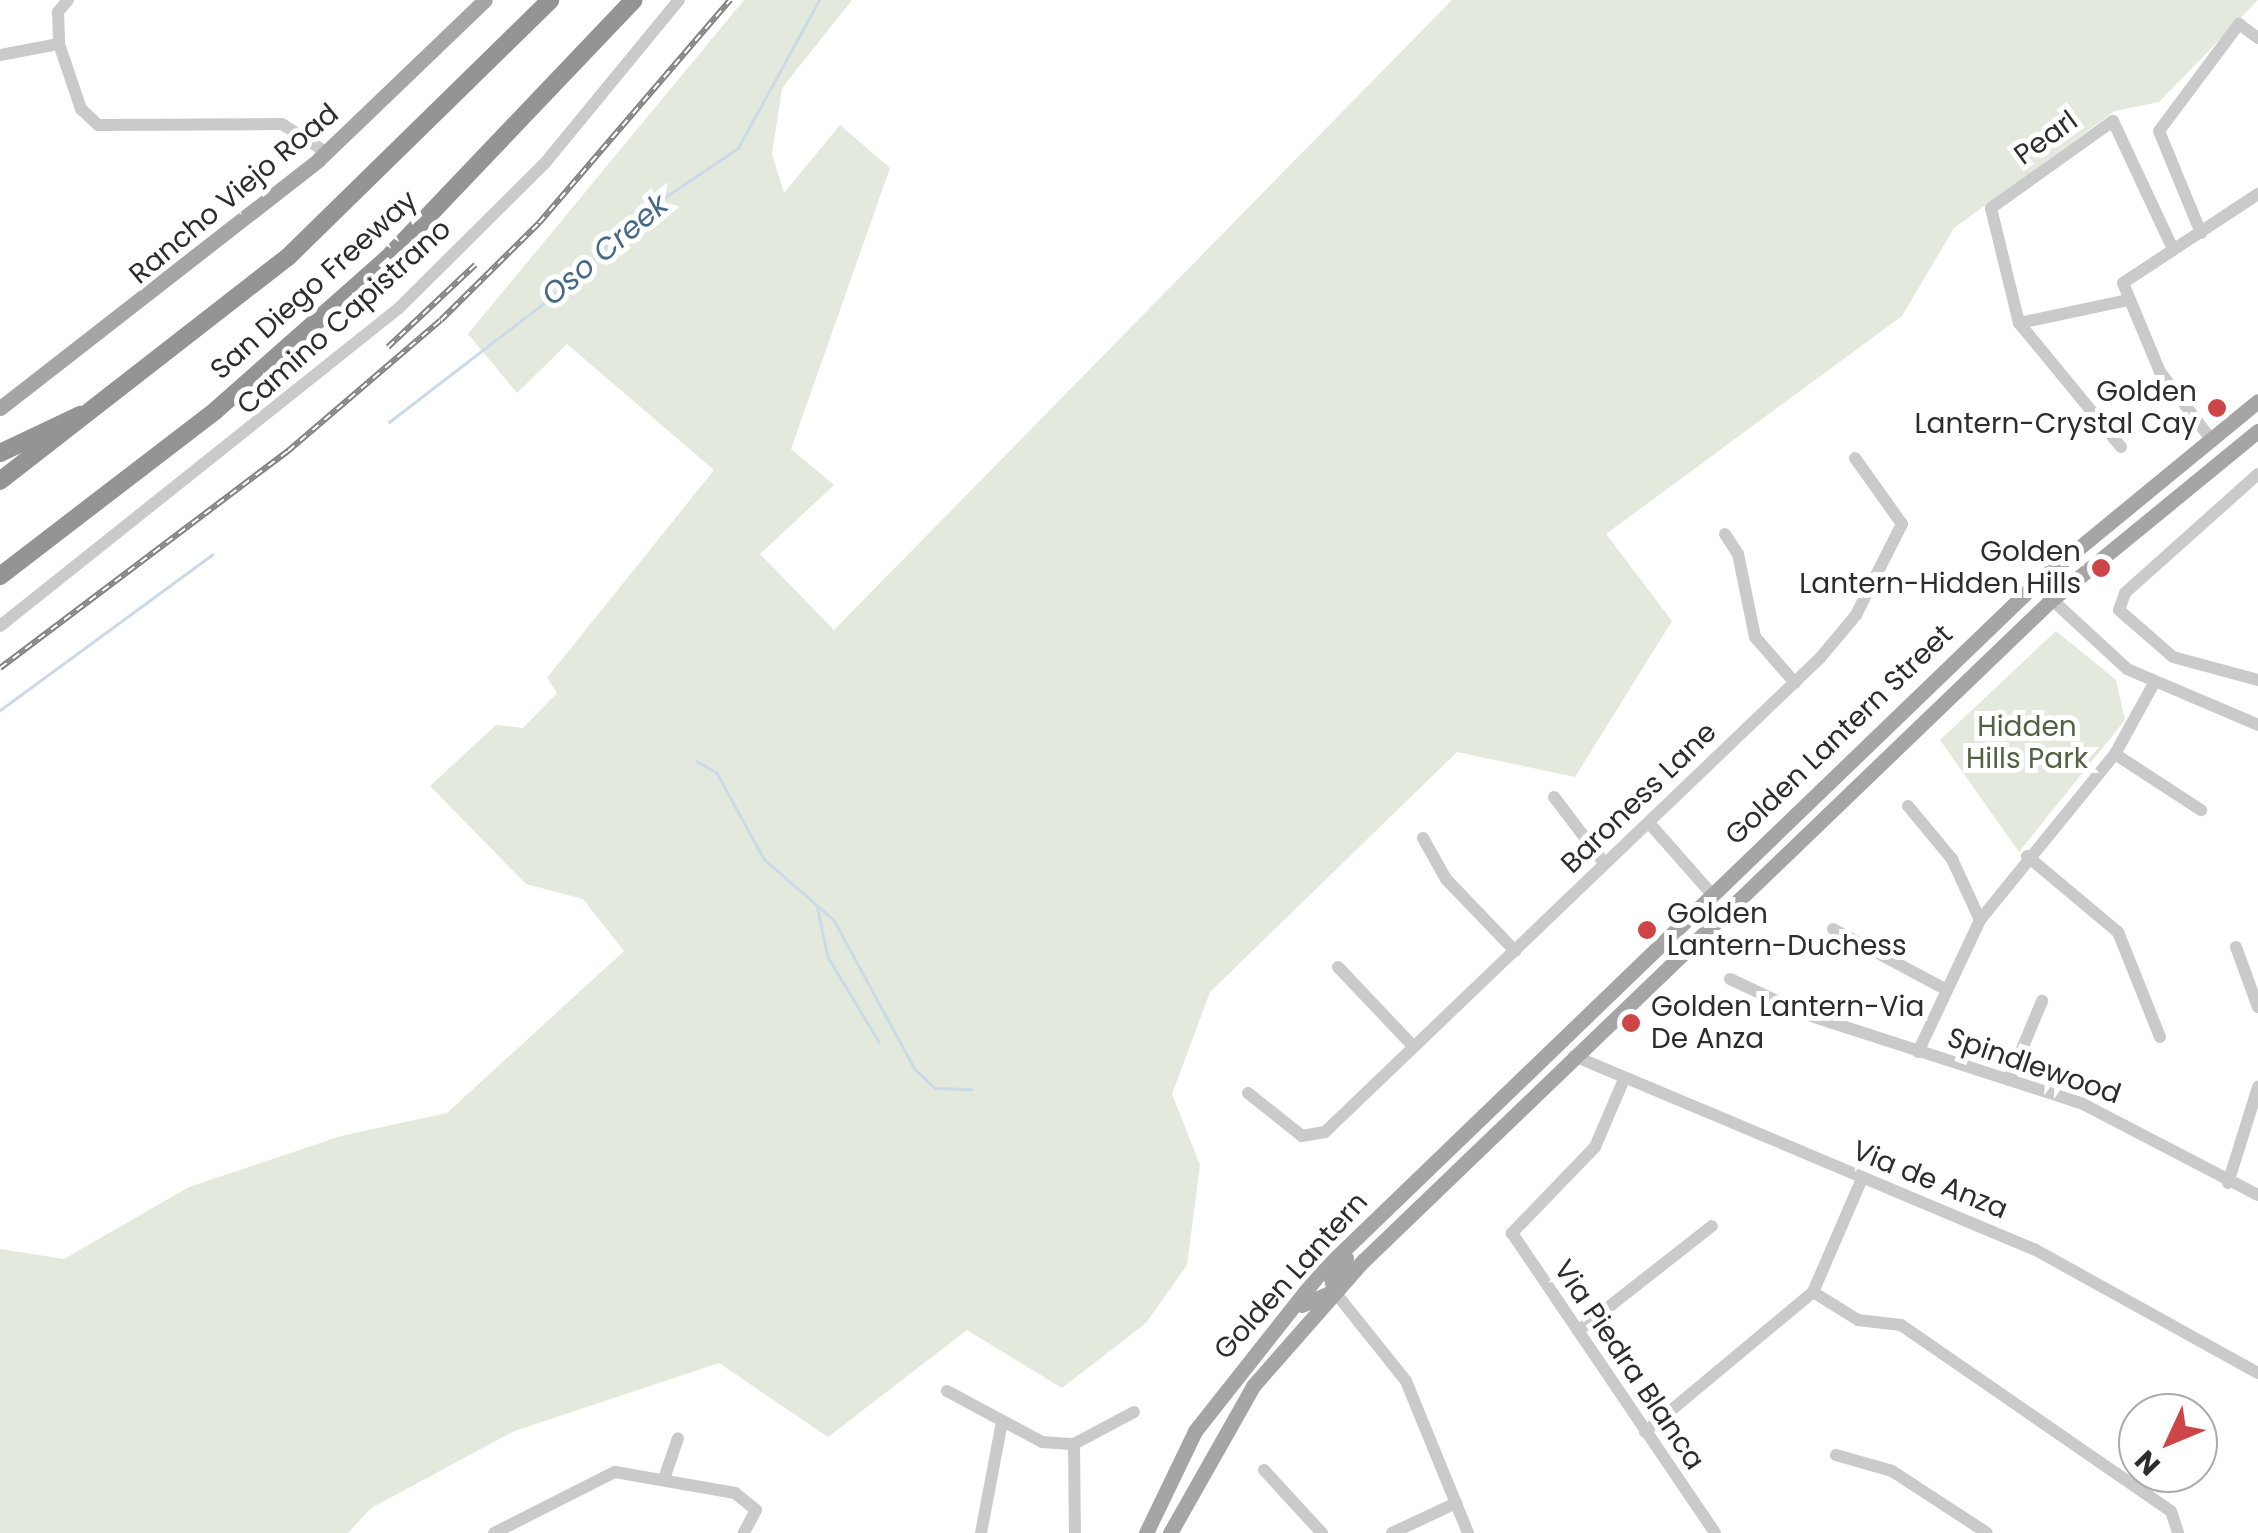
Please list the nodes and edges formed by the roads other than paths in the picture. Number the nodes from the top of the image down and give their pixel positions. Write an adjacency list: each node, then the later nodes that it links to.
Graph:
1 (68, 0): 7 (street)
2 (485, 0): 9 (main road, Rancho Viejo Road)
3 (550, 0): 17 (highway, San Diego Freeway)
4 (634, 0): 26 (highway, San Diego Freeway)
5 (680, 0): 29 (street, Camino Capistrano)
6 (2258, 38): 11 (street)
7 (59, 44): 8 (street); 9 (street)
8 (0, 55)
9 (326, 152): 16 (main road, Rancho Viejo Road)
10 (2258, 194): 11 (street)
11 (2201, 234): 12 (street)
12 (2172, 247): 13 (street); 14 (street, Pearl)
13 (2128, 300): 14 (street); 19 (street)
14 (2018, 322): 20 (street)
15 (2258, 401): 19 (main road, Golden Lantern Street)
16 (0, 408)
17 (95, 410): 21 (highway); 24 (highway, San Diego Freeway)
18 (2258, 431): 28 (main road, Golden Lantern Street)
19 (2210, 438): 27 (main road, Golden Lantern Street)
20 (2121, 447)
21 (0, 453)
22 (1855, 458): 31 (street, Baroness Lane)
23 (2258, 474): 30 (street)
24 (0, 480)
25 (1725, 534): 31 (street)
26 (0, 576)
27 (2034, 584): 28 (street); 43 (main road, Golden Lantern Street)
28 (2050, 601): 32 (street); 42 (main road, Golden Lantern Street)
29 (0, 626)
30 (2258, 680)
31 (1794, 683): 38 (street, Baroness Lane)
32 (2154, 685): 33 (street); 34 (street)
33 (2258, 724)
34 (2115, 754): 37 (street); 40 (street)
35 (1554, 797): 41 (street)
36 (1908, 806): 44 (street)
37 (2201, 810)
38 (1650, 824): 41 (street, Baroness Lane); 43 (street)
39 (1424, 838): 48 (street)
40 (2027, 856): 44 (street); 55 (street)
41 (1605, 864): 48 (street, Baroness Lane)
42 (1751, 886): 43 (main road); 45 (main road, Golden Lantern Street)
43 (1710, 892): 45 (main road); 54 (main road, Golden Lantern Street)
44 (1980, 920): 51 (street)
45 (1710, 926): 59 (main road, Golden Lantern Street)
46 (1832, 929): 51 (street)
47 (2236, 947): 53 (street)
48 (1515, 951): 57 (street, Baroness Lane)
49 (1338, 967): 57 (street)
50 (1730, 979): 58 (street, Spindlewood)
51 (1945, 989): 58 (street)
52 (2042, 1002): 61 (street)
53 (2258, 1007)
54 (1573, 1026): 56 (main road, Golden Lantern Street); 59 (main road)
55 (2160, 1037)
56 (1558, 1041): 60 (main road, Golden Lantern)
57 (1414, 1047): 64 (street, Baroness Lane)
58 (1918, 1052): 61 (street, Spindlewood)
59 (1574, 1056): 60 (main road); 62 (street, Via de Anza); 71 (main road, Golden Lantern)
60 (1538, 1062): 69 (main road, Golden Lantern)
61 (2009, 1080): 67 (street, Spindlewood)
62 (1622, 1084): 66 (street, Via de Anza); 73 (street, Via Piedra Blanca)
63 (2258, 1087): 65 (street)
64 (1248, 1093)
65 (2256, 1106): 67 (street)
66 (1862, 1178): 72 (street); 75 (street, Via de Anza)
67 (2228, 1183): 68 (street, Spindlewood)
68 (2258, 1195)
69 (1380, 1212): 71 (main road); 74 (main road, Golden Lantern)
70 (1712, 1226): 73 (street)
71 (1334, 1292): 74 (main road); 85 (street); 91 (main road, Golden Lantern)
72 (1812, 1292): 79 (street); 97 (street)
73 (1578, 1331): 79 (street, Via Piedra Blanca)
74 (1260, 1346): 90 (main road, Golden Lantern)
75 (2258, 1373)
76 (947, 1391): 78 (street)
77 (1134, 1412): 81 (street)
78 (1002, 1422): 81 (street); 88 (street)
79 (1644, 1432): 95 (street, Via Piedra Blanca)
80 (678, 1438): 84 (street)
81 (1074, 1444): 89 (street)
82 (1836, 1456): 96 (street)
83 (1264, 1470): 92 (street)
84 (664, 1479): 86 (street); 87 (street)
85 (1456, 1503): 93 (street); 94 (street)
86 (494, 1533)
87 (744, 1533)
88 (981, 1533)
89 (1075, 1533)
90 (1146, 1533)
91 (1170, 1533)
92 (1322, 1533)
93 (1392, 1533)
94 (1468, 1533)
95 (1715, 1533)
96 (1988, 1533)
97 (2178, 1533)

